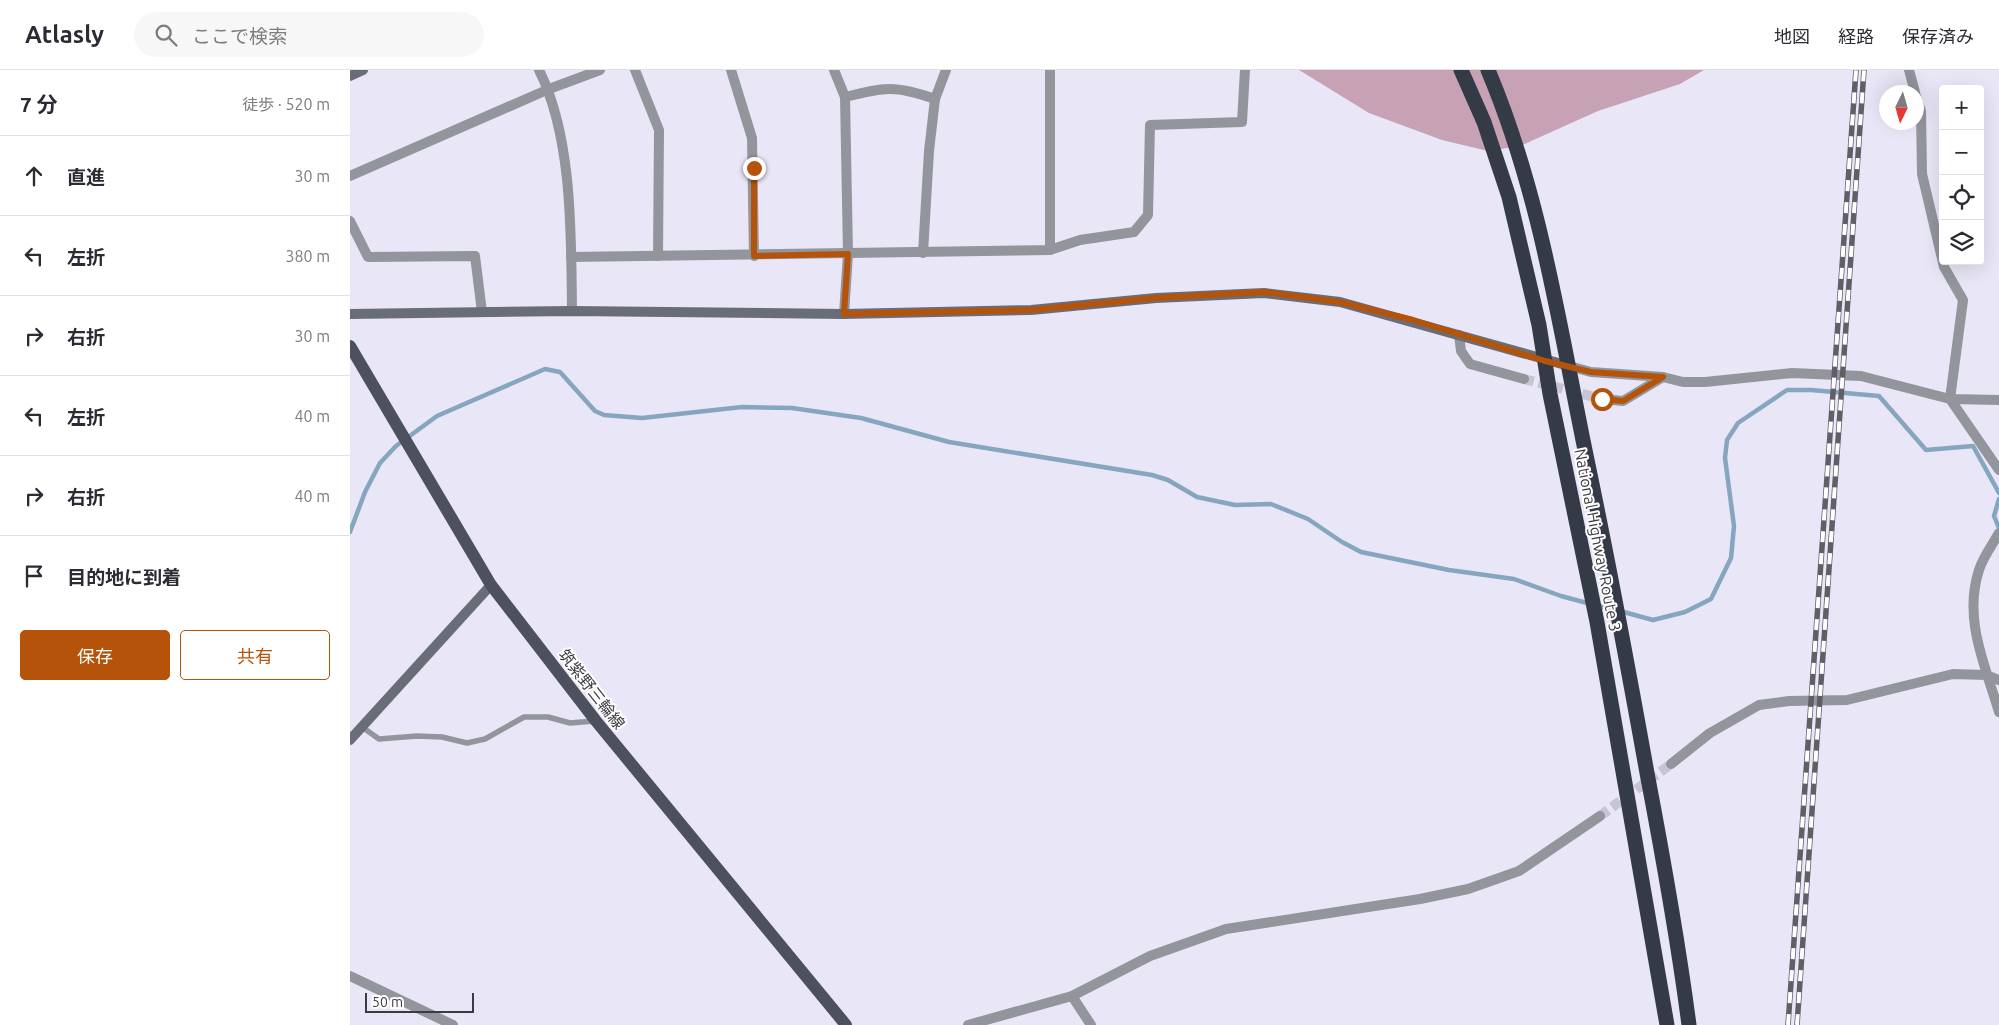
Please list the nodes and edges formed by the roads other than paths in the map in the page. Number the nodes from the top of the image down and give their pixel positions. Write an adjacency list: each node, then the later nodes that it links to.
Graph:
1 (364, 70): 13 (street)
2 (539, 70): 15 (street)
3 (600, 70): 15 (street)
4 (635, 70): 24 (street)
5 (731, 70): 25 (street)
6 (834, 70): 16 (street)
7 (946, 70): 17 (street)
8 (1050, 70): 21 (street)
9 (1245, 70): 21 (street)
10 (1461, 70): 34 (highway, National Highway Route 3)
11 (1488, 70): 35 (highway, National Highway Route 3)
12 (1909, 70): 14 (street)
13 (350, 76)
14 (1913, 85)
15 (548, 89): 19 (street); 26 (street)
16 (845, 97): 17 (street); 23 (street)
17 (935, 98): 22 (street)
18 (1921, 130): 39 (street)
19 (350, 176)
20 (350, 221): 28 (street)
21 (1050, 250): 22 (street)
22 (923, 253): 23 (street)
23 (848, 254): 25 (street); 30 (street)
24 (658, 256): 25 (street); 26 (street)
25 (754, 256)
26 (571, 257): 27 (street)
27 (572, 311): 28 (street); 30 (street)
28 (482, 312): 29 (street)
29 (350, 314)
30 (844, 314): 31 (street)
31 (1459, 335): 34 (street); 37 (street)
32 (350, 346): 33 (main road, 筑紫野三輪線)
33 (354, 357): 43 (main road, 筑紫野三輪線)
34 (1545, 361): 35 (street); 54 (highway, National Highway Route 3)
35 (1569, 366): 36 (street); 55 (highway, National Highway Route 3)
36 (1663, 377): 38 (street); 39 (street)
37 (1524, 379)
38 (1602, 399)
39 (1950, 399): 40 (street); 41 (street)
40 (1999, 400)
41 (1999, 470)
42 (1999, 532): 44 (street)
43 (490, 585): 47 (main road, 筑紫野三輪線); 48 (street)
44 (1986, 675): 45 (street); 46 (street); 50 (street)
45 (1999, 680)
46 (1999, 712)
47 (596, 721): 48 (lane); 56 (main road, 筑紫野三輪線)
48 (362, 727): 49 (street)
49 (350, 740)
50 (1671, 764)
51 (1600, 816): 53 (street)
52 (350, 976): 57 (street)
53 (1072, 996): 58 (street); 59 (street)
54 (1667, 1022)
55 (1688, 1023)
56 (843, 1024)
57 (454, 1025)
58 (968, 1025)
59 (1091, 1025)

